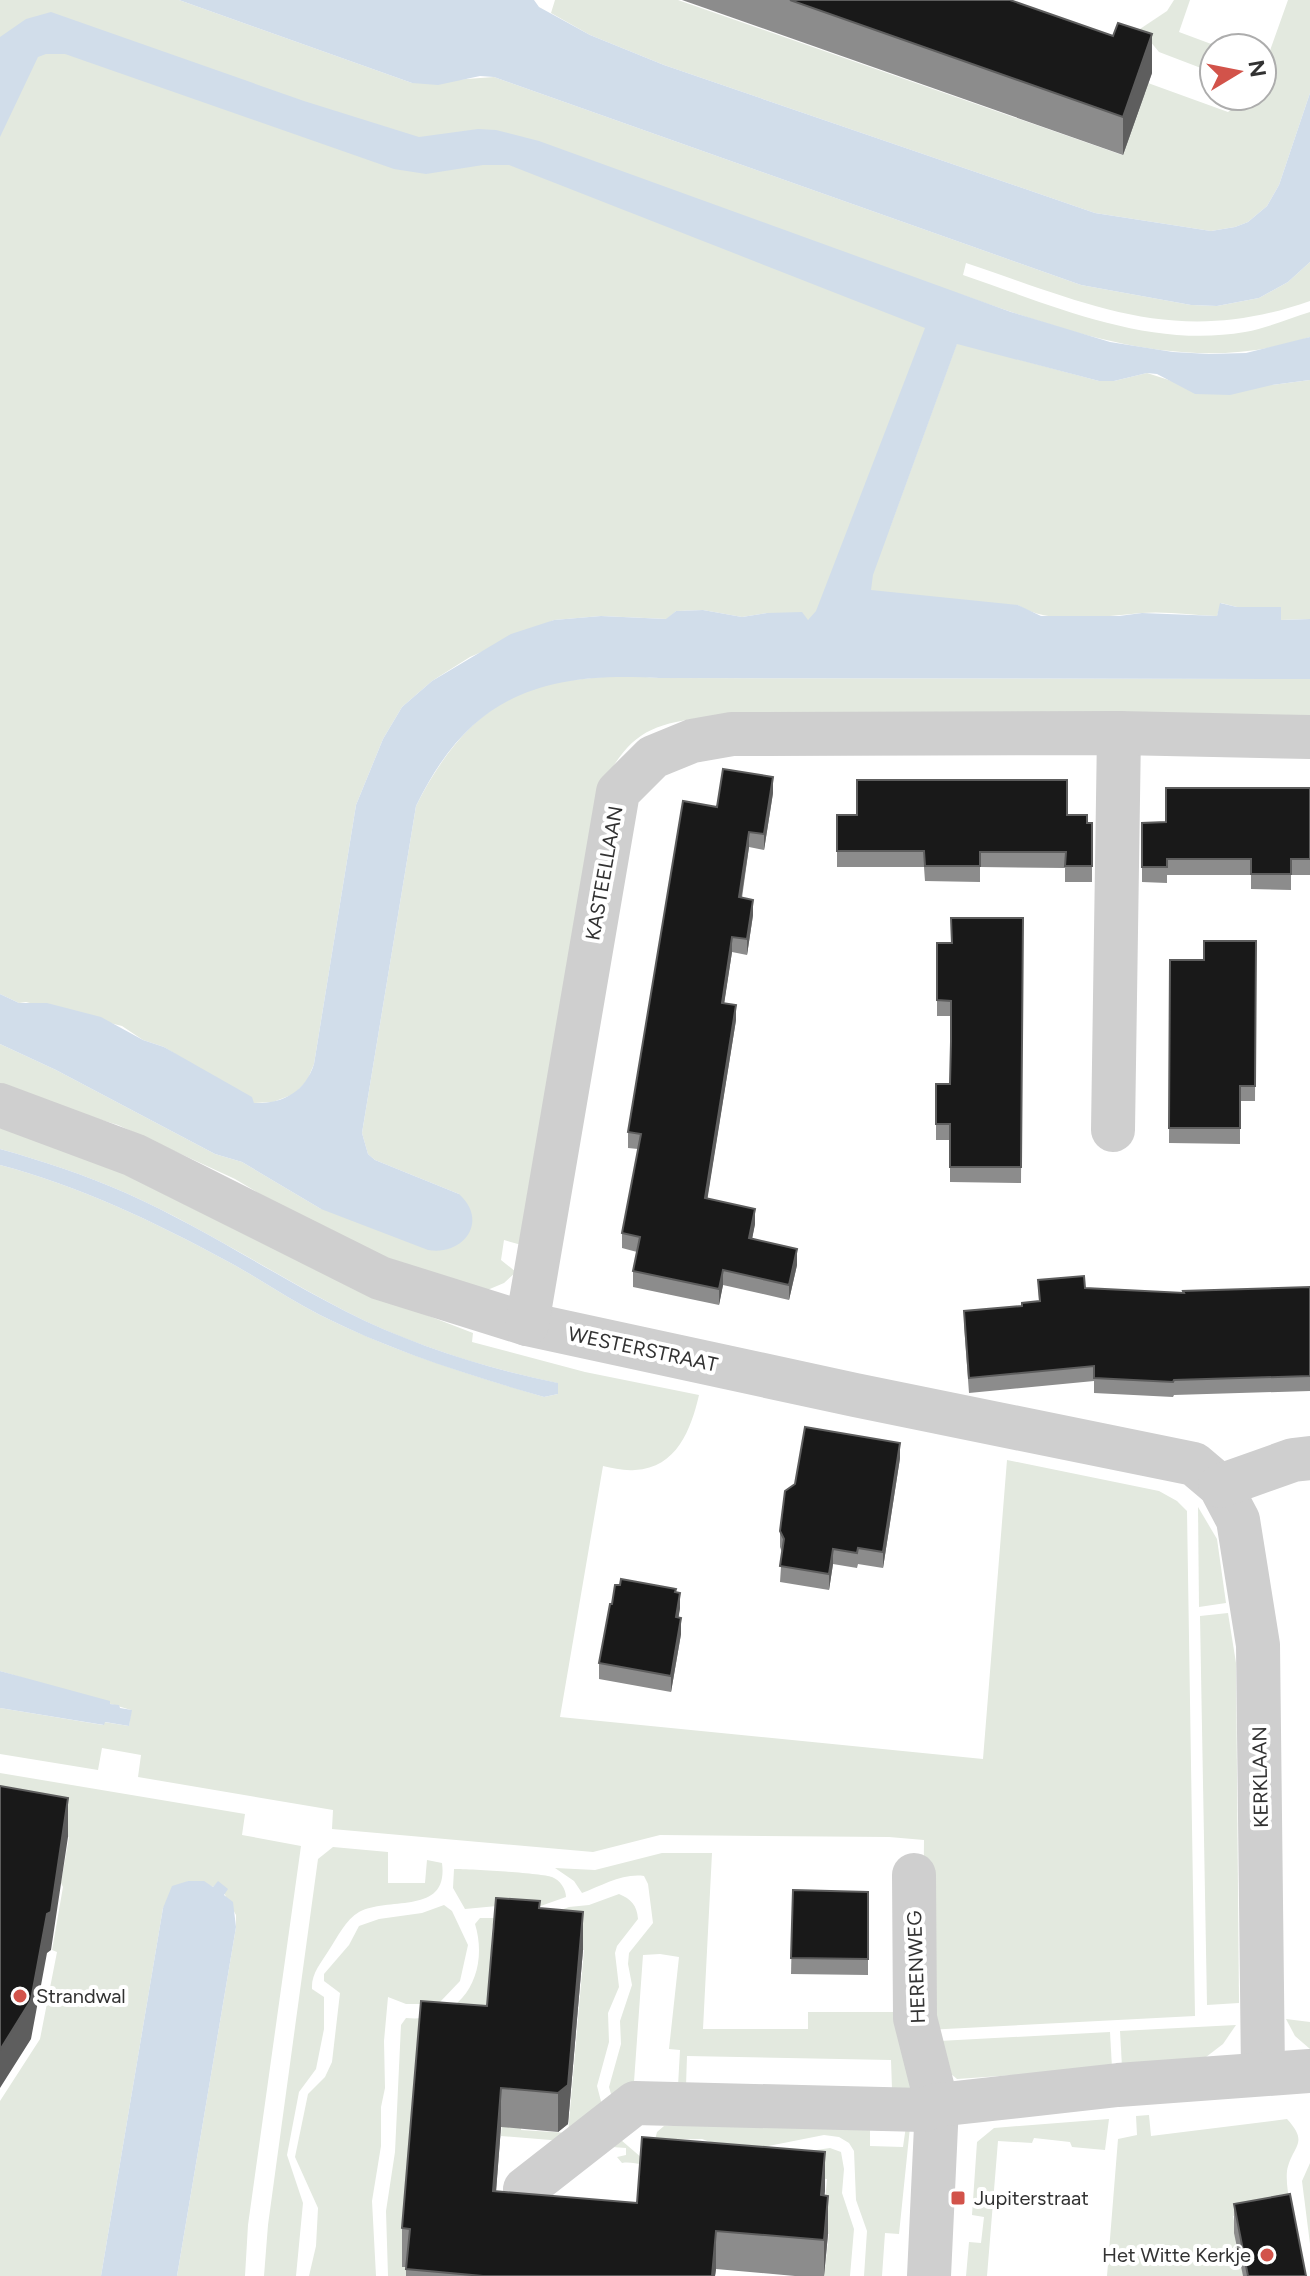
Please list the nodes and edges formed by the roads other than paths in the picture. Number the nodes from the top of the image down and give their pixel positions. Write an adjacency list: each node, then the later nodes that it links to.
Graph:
1 (1119, 733): 2 (street, KASTEELLAAN); 4 (street); 5 (street, KASTEELLAAN)
2 (1310, 737)
3 (0, 1105): 5 (street, WESTERSTRAAT)
4 (1113, 1130)
5 (527, 1324): 7 (street, WESTERSTRAAT)
6 (1310, 1458): 7 (street)
7 (1220, 1486): 10 (street, KERKLAAN)
8 (914, 1875): 11 (street, HERENWEG)
9 (1310, 2071): 10 (street)
10 (1263, 2073): 11 (street)
11 (937, 2105): 12 (street); 13 (street)
12 (525, 2189)
13 (929, 2276)

